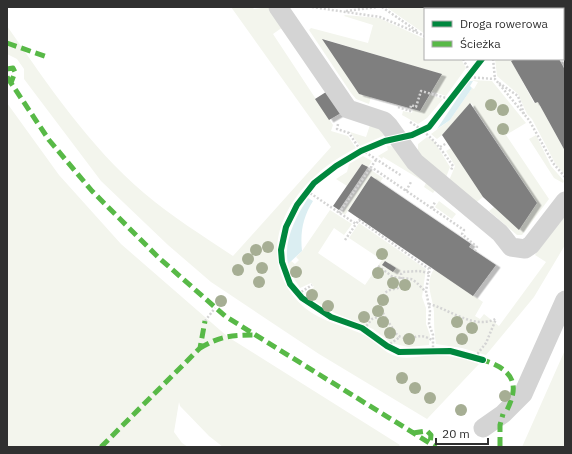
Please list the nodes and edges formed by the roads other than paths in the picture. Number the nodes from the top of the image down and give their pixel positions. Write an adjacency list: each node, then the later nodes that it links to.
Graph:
1 (278, 7): 2 (lane)
2 (565, 201)
3 (565, 300): 4 (lane)
4 (483, 428)

